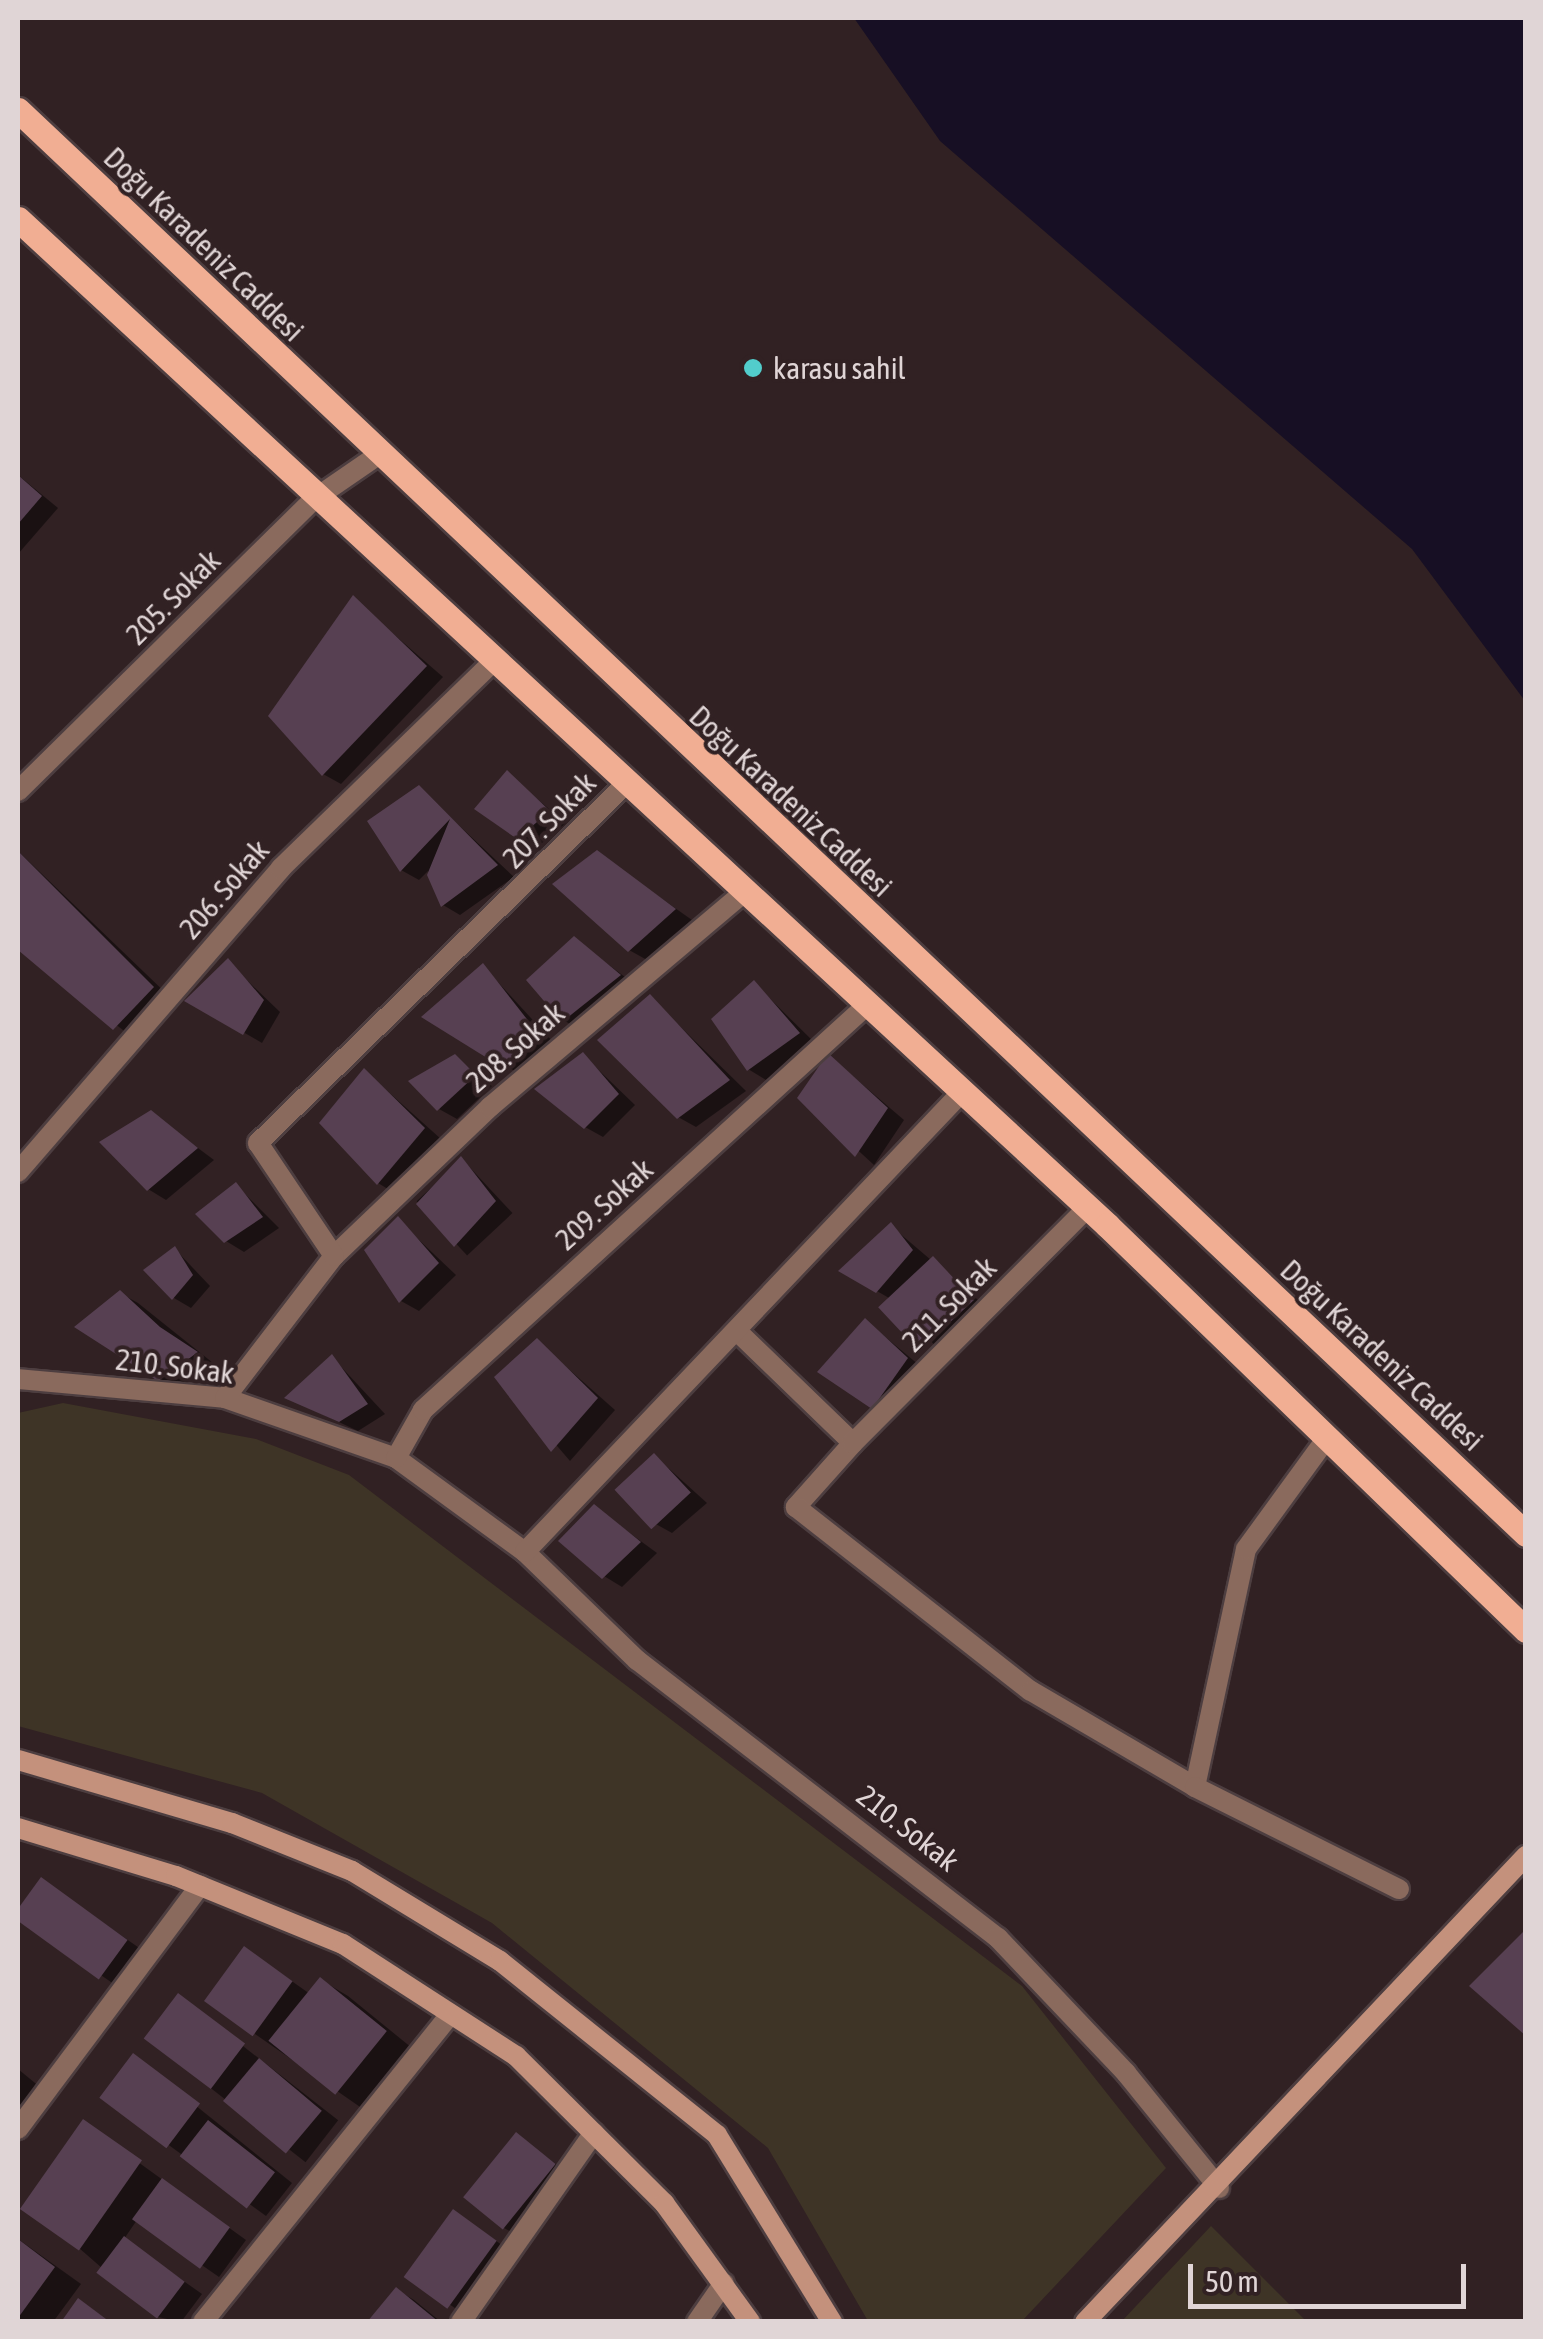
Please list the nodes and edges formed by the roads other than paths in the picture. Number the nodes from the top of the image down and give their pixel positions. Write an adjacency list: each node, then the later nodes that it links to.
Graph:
1 (18, 110): 3 (main road, Doğu Karadeniz Caddesi)
2 (18, 219): 4 (main road)
3 (378, 455): 4 (street, 205. Sokak); 20 (main road, Doğu Karadeniz Caddesi)
4 (314, 498): 5 (main road); 7 (street, 205. Sokak)
5 (493, 662): 6 (main road); 11 (street, 206. Sokak)
6 (625, 785): 8 (main road); 13 (street, 207. Sokak)
7 (18, 792)
8 (742, 893): 9 (main road); 13 (street, 208. Sokak)
9 (866, 1006): 10 (main road); 19 (street, 209. Sokak)
10 (961, 1093): 12 (main road); 14 (street)
11 (18, 1172)
12 (1088, 1208): 17 (main road); 18 (street, 211. Sokak)
13 (334, 1256): 16 (street, 208. Sokak)
14 (740, 1333): 18 (street); 21 (street)
15 (20, 1375): 16 (street, 210. Sokak)
16 (225, 1398): 19 (street, 210. Sokak)
17 (1327, 1438): 22 (main road); 24 (street)
18 (853, 1443): 24 (street, 211. Sokak)
19 (396, 1458): 21 (street, 210. Sokak)
20 (1526, 1534)
21 (526, 1552): 32 (street, 210. Sokak)
22 (1526, 1630)
23 (18, 1760): 38 (main road)
24 (1194, 1788): 28 (street)
25 (18, 1828): 27 (main road)
26 (1526, 1856): 32 (main road)
27 (200, 1886): 29 (main road); 30 (street)
28 (1400, 1889)
29 (450, 2014): 31 (main road); 34 (street)
30 (18, 2129)
31 (594, 2133): 33 (main road); 35 (street)
32 (1218, 2188): 39 (main road)
33 (724, 2283): 36 (street); 37 (main road)
34 (203, 2322)
35 (461, 2322)
36 (697, 2322)
37 (750, 2322)
38 (832, 2322)
39 (1085, 2322)

